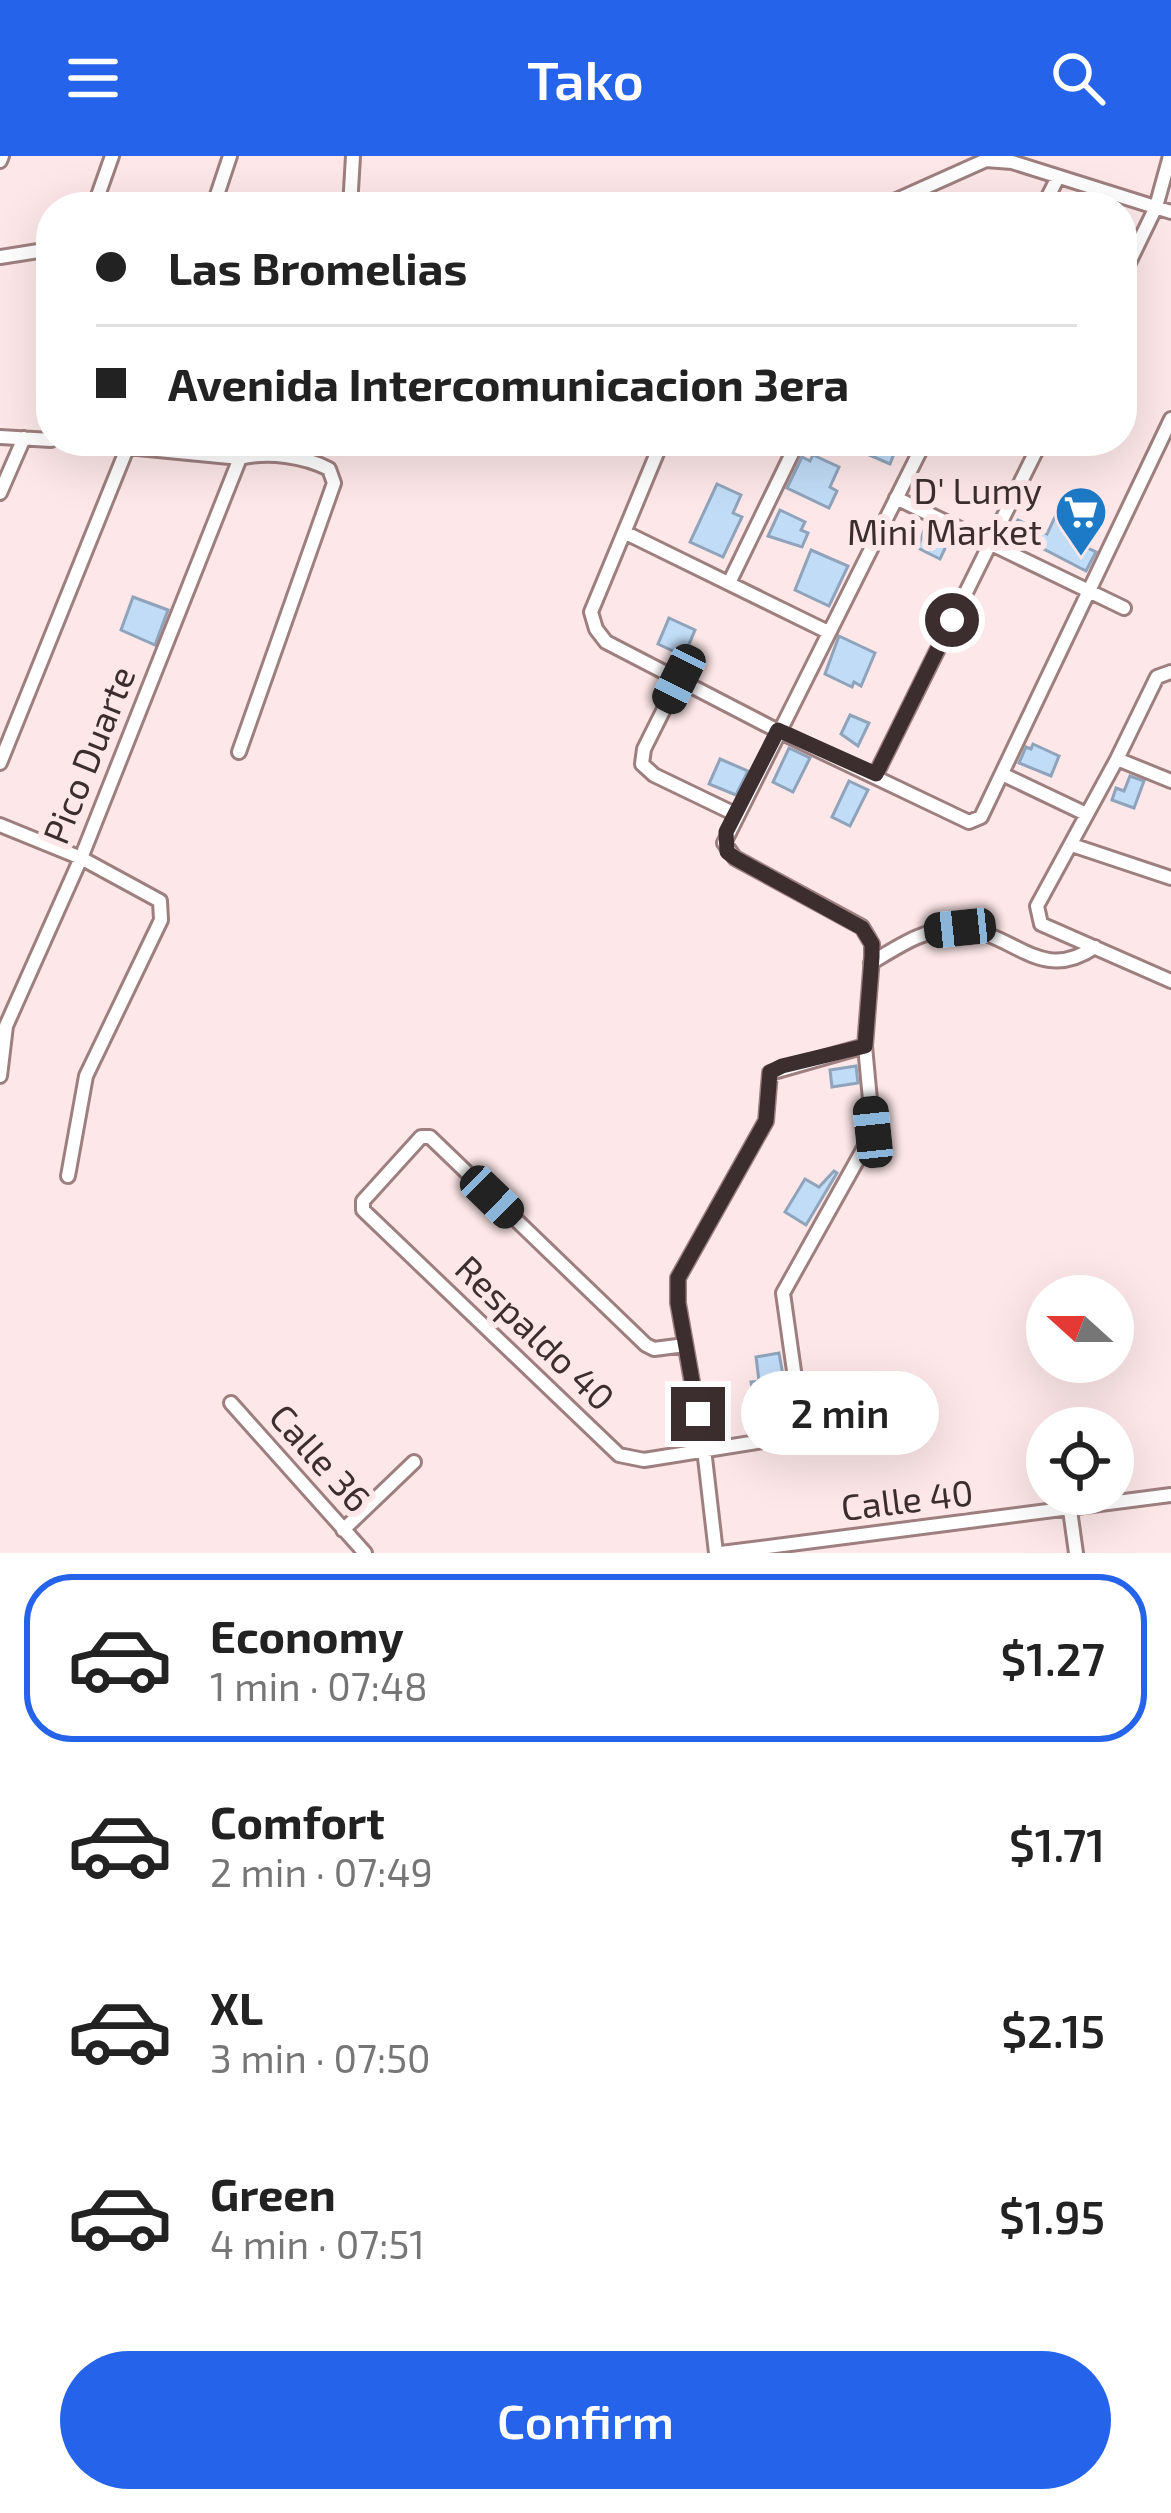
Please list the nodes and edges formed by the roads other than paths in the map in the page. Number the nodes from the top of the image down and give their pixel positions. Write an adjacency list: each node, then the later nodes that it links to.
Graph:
1 (112, 156): 7 (street)
2 (230, 156): 8 (street)
3 (353, 156): 9 (street)
4 (1170, 156): 14 (street)
5 (1058, 176): 6 (street); 12 (street); 13 (street)
6 (921, 188): 10 (street); 11 (street)
7 (99, 192)
8 (217, 192)
9 (351, 192)
10 (913, 192)
11 (919, 192)
12 (1050, 192)
13 (1109, 192)
14 (1164, 209): 16 (street)
15 (36, 251): 17 (street)
16 (1137, 253)
17 (0, 257)
18 (1171, 419): 36 (street)
19 (0, 437): 20 (street)
20 (24, 437): 21 (street); 31 (street)
21 (36, 438)
22 (124, 456): 44 (street)
23 (221, 456): 30 (street)
24 (247, 456): 30 (street)
25 (273, 456): 42 (street)
26 (656, 456): 33 (street)
27 (791, 456): 35 (street)
28 (917, 456): 32 (street)
29 (1034, 456): 34 (street)
30 (240, 458): 52 (street, Pico Duarte)
31 (0, 493)
32 (896, 498): 34 (street); 38 (street)
33 (626, 533): 35 (street); 40 (street)
34 (991, 543): 36 (street); 45 (street)
35 (730, 581): 38 (street)
36 (1086, 590): 37 (street); 46 (street)
37 (1124, 608)
38 (828, 632): 41 (street)
39 (1171, 672): 43 (street)
40 (679, 679): 41 (street); 48 (street)
41 (778, 730): 45 (street); 48 (street)
42 (239, 752)
43 (1117, 759): 47 (street); 49 (street)
44 (0, 763)
45 (876, 774): 46 (street)
46 (1002, 774): 49 (street)
47 (1171, 782)
48 (735, 814): 55 (street)
49 (1086, 814): 51 (street)
50 (0, 825): 52 (street)
51 (1072, 844): 53 (street); 54 (street)
52 (81, 858): 58 (street, Pico Duarte); 59 (street)
53 (1171, 878)
54 (1095, 947): 55 (street); 56 (street)
55 (871, 963): 57 (street)
56 (1171, 981)
57 (865, 1046): 60 (street); 63 (street)
58 (0, 1076)
59 (68, 1176)
60 (685, 1345): 64 (street); 64 (street, Respaldo 40)
61 (231, 1403): 70 (street, Calle 36)
62 (895, 1420): 63 (street, Respaldo 40)
63 (803, 1435): 64 (street, Respaldo 40)
64 (704, 1449): 72 (street)
65 (414, 1462): 70 (street)
66 (1171, 1495): 67 (street, Calle 40)
67 (1134, 1500)
68 (1029, 1515): 72 (street, Calle 40)
69 (1071, 1515): 73 (street)
70 (343, 1530): 71 (street, Calle 36)
71 (364, 1553)
72 (718, 1553)
73 (1076, 1553)

